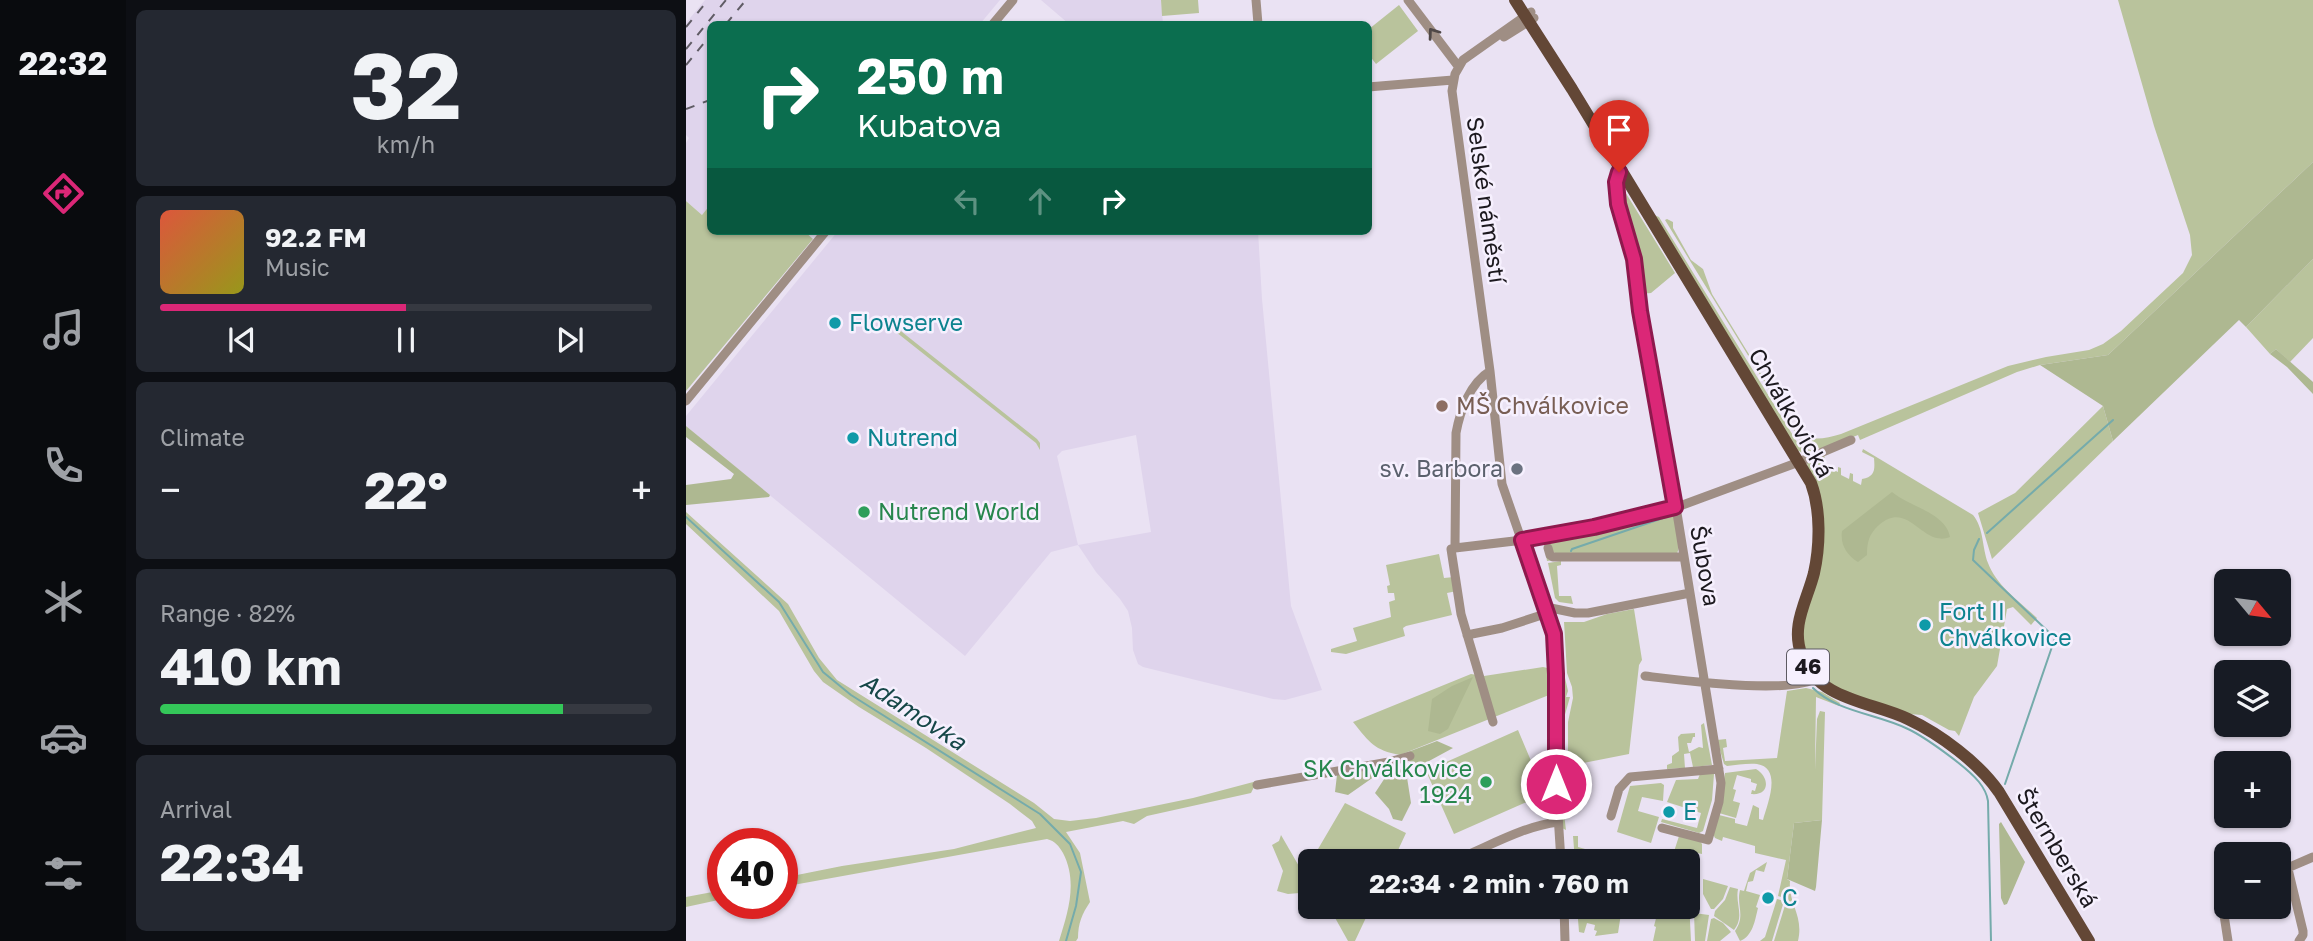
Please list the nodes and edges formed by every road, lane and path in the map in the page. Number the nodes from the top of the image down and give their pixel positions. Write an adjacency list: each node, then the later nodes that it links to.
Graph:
1 (1013, 0): 7 (street)
2 (1256, 0): 8 (street)
3 (1408, 0): 9 (street, one-way to 3)
4 (1516, 0): 6 (main road, Chválkovická)
5 (1523, 0): 6 (main road, Chválkovická)
6 (1530, 17): 9 (street); 12 (main road, Chválkovická / 46)
7 (996, 21)
8 (1258, 21)
9 (1458, 66): 10 (street, Selské náměstí)
10 (1453, 80): 11 (street); 14 (street, Selské náměstí)
11 (1372, 87)
12 (1621, 170): 17 (main road, Chválkovická / 46); 18 (street, Šubova)
13 (823, 235): 15 (street)
14 (1490, 371): 19 (street, Selské náměstí); 21 (street)
15 (686, 401)
16 (1851, 440): 17 (street)
17 (1799, 462): 18 (street); 27 (main road, Chválkovická / 46)
18 (1675, 507): 19 (street); 22 (street, Šubova)
19 (1522, 540): 21 (street); 24 (street, Selské náměstí)
20 (1548, 548): 22 (street)
21 (1453, 549): 25 (street)
22 (1684, 557): 23 (street, Šubova)
23 (1690, 593): 24 (street); 28 (street, Šubova)
24 (1547, 610): 25 (street); 35 (street, Selské náměstí)
25 (1468, 635): 29 (street)
26 (1645, 676): 28 (street)
27 (1816, 678): 28 (street); 32 (main road, Chválkovická / 46)
28 (1705, 682): 31 (street, Šubova)
29 (1493, 722)
30 (1410, 756): 33 (street)
31 (1719, 769): 34 (street); 36 (street, Šubova)
32 (1988, 777): 46 (main road, Šternberská / 46)
33 (1257, 785)
34 (1611, 816)
35 (1558, 822): 37 (street); 38 (street, Selské náměstí)
36 (1662, 828)
37 (1481, 849)
38 (1560, 849)
39 (2313, 857): 40 (street)
40 (2291, 867)
41 (2291, 894): 44 (street)
42 (1564, 919): 45 (street)
43 (2225, 919): 47 (street)
44 (2302, 940)
45 (1565, 941)
46 (2089, 941)
47 (2228, 941)

